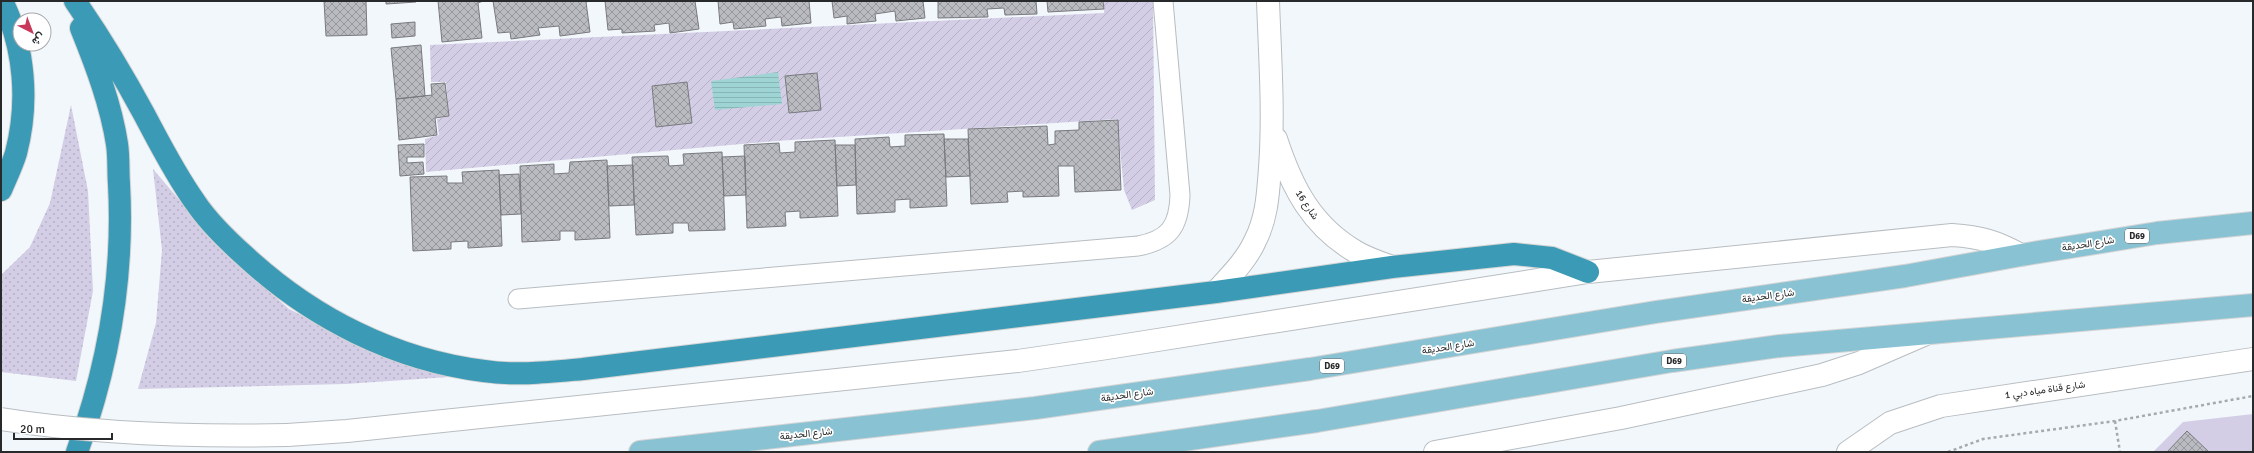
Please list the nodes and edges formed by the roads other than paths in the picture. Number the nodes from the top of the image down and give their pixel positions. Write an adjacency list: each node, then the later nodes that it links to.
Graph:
1 (2, 1): 7 (highway)
2 (69, 1): 18 (highway)
3 (75, 1): 12 (highway)
4 (1163, 1): 13 (lane)
5 (1268, 1): 6 (main road, شارع 16)
6 (1273, 128): 10 (main road, شارع 16); 12 (main road, شارع 16)
7 (1, 190)
8 (2253, 223): 9 (main road, شارع الحديقة / D69)
9 (2021, 255): 11 (main road); 19 (main road, شارع الحديقة / D69)
10 (1392, 267): 11 (highway); 12 (highway)
11 (1588, 272): 17 (main road, bridge)
12 (1216, 292)
13 (518, 299)
14 (2253, 305): 15 (main road, D69)
15 (1930, 333): 20 (main road, D69); 21 (main road)
16 (2253, 359): 22 (main road, شارع قناة مياه دبي 1)
17 (1, 420)
18 (77, 452)
19 (640, 452)
20 (1099, 452)
21 (1435, 452)
22 (1848, 452)

